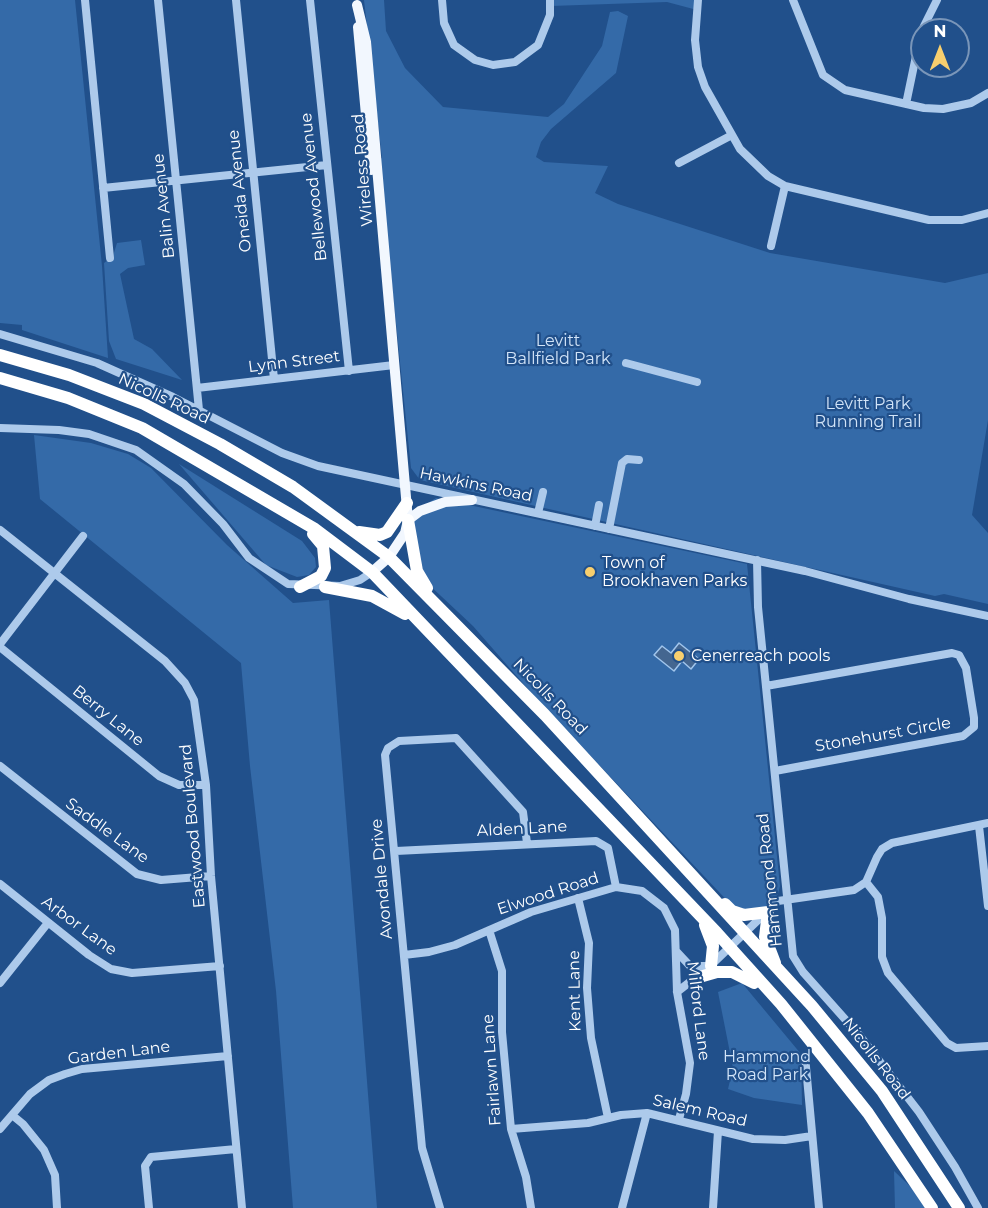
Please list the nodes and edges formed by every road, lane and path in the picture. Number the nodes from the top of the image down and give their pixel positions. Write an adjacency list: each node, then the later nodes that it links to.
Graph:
1 (85, 0): 19 (street)
2 (158, 0): 17 (street, Balin Avenue)
3 (236, 0): 16 (street, Oneida Avenue)
4 (310, 0): 15 (street, Bellewood Avenue)
5 (442, 0): 6 (street)
6 (550, 0)
7 (698, 0): 13 (street)
8 (793, 0): 12 (street)
9 (937, 0): 12 (street)
10 (357, 2): 26 (main road, Wireless Road)
11 (988, 93): 12 (street)
12 (906, 104)
13 (732, 135): 14 (street); 18 (street)
14 (679, 163)
15 (327, 165): 16 (street); 27 (street, Bellewood Avenue)
16 (252, 173): 17 (street); 29 (street, Oneida Avenue)
17 (176, 181): 19 (street); 31 (street, Balin Avenue)
18 (785, 186): 20 (street); 21 (street)
19 (103, 189): 22 (street)
20 (988, 213)
21 (771, 246)
22 (110, 258)
23 (0, 333): 32 (street)
24 (0, 354): 46 (highway, Nicolls Road)
25 (626, 363): 30 (street)
26 (394, 365): 27 (street, Lynn Street); 35 (main road, Wireless Road)
27 (349, 370): 29 (street, Lynn Street)
28 (0, 378): 42 (highway)
29 (274, 379): 31 (street, Lynn Street)
30 (697, 382)
31 (197, 388): 32 (street, Balin Avenue)
32 (199, 410): 35 (street)
33 (0, 428): 52 (street, Hawkins Road)
34 (639, 460): 44 (street)
35 (406, 485): 37 (street, Hawkins Road); 38 (main road, Hawkins Road)
36 (543, 492): 40 (street)
37 (472, 500): 40 (street, Hawkins Road); 41 (main road)
38 (407, 503): 41 (main road, Hawkins Road); 46 (highway)
39 (598, 505): 43 (street)
40 (538, 513): 43 (street, Hawkins Road)
41 (408, 520): 48 (main road, Hawkins Road); 54 (highway)
42 (303, 521): 50 (highway); 52 (highway)
43 (595, 526): 44 (street, Hawkins Road)
44 (609, 529): 49 (street, Hawkins Road)
45 (0, 530): 51 (street, Eastwood Boulevard)
46 (356, 531): 48 (highway, Nicolls Road)
47 (83, 536): 51 (street)
48 (389, 557): 50 (main road, Hawkins Road); 54 (highway, Nicolls Road)
49 (757, 560): 55 (street, Hawkins Road); 58 (street, Hammond Road)
50 (372, 572): 53 (street, Hawkins Road); 56 (highway)
51 (54, 574): 57 (street); 61 (street, Eastwood Boulevard)
52 (300, 586): 53 (street, Hawkins Road)
53 (325, 587): 56 (highway)
54 (433, 600): 68 (highway, Nicolls Road)
55 (988, 616)
56 (421, 624): 75 (highway)
57 (0, 645): 61 (street, Berry Lane)
58 (766, 686): 60 (street, Hammond Road); 60 (street, Stonehurst Circle)
59 (0, 766): 65 (street, Saddle Lane)
60 (775, 771): 71 (street, Hammond Road)
61 (206, 785): 65 (street, Eastwood Boulevard)
62 (983, 824): 66 (street); 72 (street)
63 (527, 843): 64 (street, Alden Lane); 64 (street, Avondale Drive); 69 (street, Alden Lane)
64 (396, 851): 81 (street, Avondale Drive)
65 (211, 876): 82 (street, Eastwood Boulevard)
66 (866, 882): 71 (street); 89 (street)
67 (0, 884): 76 (street, Arbor Lane)
68 (702, 887): 74 (highway); 78 (highway, Nicolls Road)
69 (616, 888): 70 (street, Elwood Road); 73 (street, Elwood Road)
70 (578, 898): 77 (street, Elwood Road); 94 (street, Kent Lane)
71 (787, 900): 74 (street); 111 (street, Hammond Road)
72 (988, 906)
73 (664, 908): 80 (street, Milford Lane)
74 (768, 912): 78 (street); 84 (highway)
75 (702, 918): 79 (highway); 83 (highway)
76 (47, 924): 82 (street, Arbor Lane); 86 (street)
77 (489, 930): 81 (street, Elwood Road); 97 (street, Fairlawn Lane)
78 (744, 934): 79 (street); 84 (highway, Nicolls Road)
79 (730, 948): 83 (street); 88 (highway)
80 (676, 951): 83 (street); 87 (street, Milford Lane)
81 (404, 955): 104 (street, Avondale Drive)
82 (220, 966): 90 (street, Eastwood Boulevard)
83 (711, 966): 85 (street)
84 (782, 975): 110 (highway, Nicolls Road)
85 (696, 978): 87 (street); 88 (highway)
86 (0, 983)
87 (677, 992): 95 (street, Milford Lane)
88 (775, 998): 109 (highway)
89 (988, 1046)
90 (228, 1056): 93 (street, Garden Lane); 100 (street, Eastwood Boulevard)
91 (805, 1056): 99 (street)
92 (647, 1113): 94 (street, Salem Road); 95 (street, Salem Road); 106 (street)
93 (12, 1115): 96 (street, Garden Lane); 101 (street)
94 (608, 1118): 97 (street, Salem Road)
95 (679, 1119): 98 (street, Salem Road)
96 (0, 1129)
97 (511, 1129): 105 (street, Fairlawn Lane)
98 (718, 1131): 99 (street, Salem Road); 107 (street)
99 (812, 1136): 108 (street)
100 (236, 1149): 102 (street); 103 (street, Eastwood Boulevard)
101 (57, 1208)
102 (149, 1208)
103 (242, 1208)
104 (440, 1208)
105 (531, 1208)
106 (622, 1208)
107 (713, 1208)
108 (819, 1208)
109 (932, 1208)
110 (959, 1208)
111 (978, 1208)

